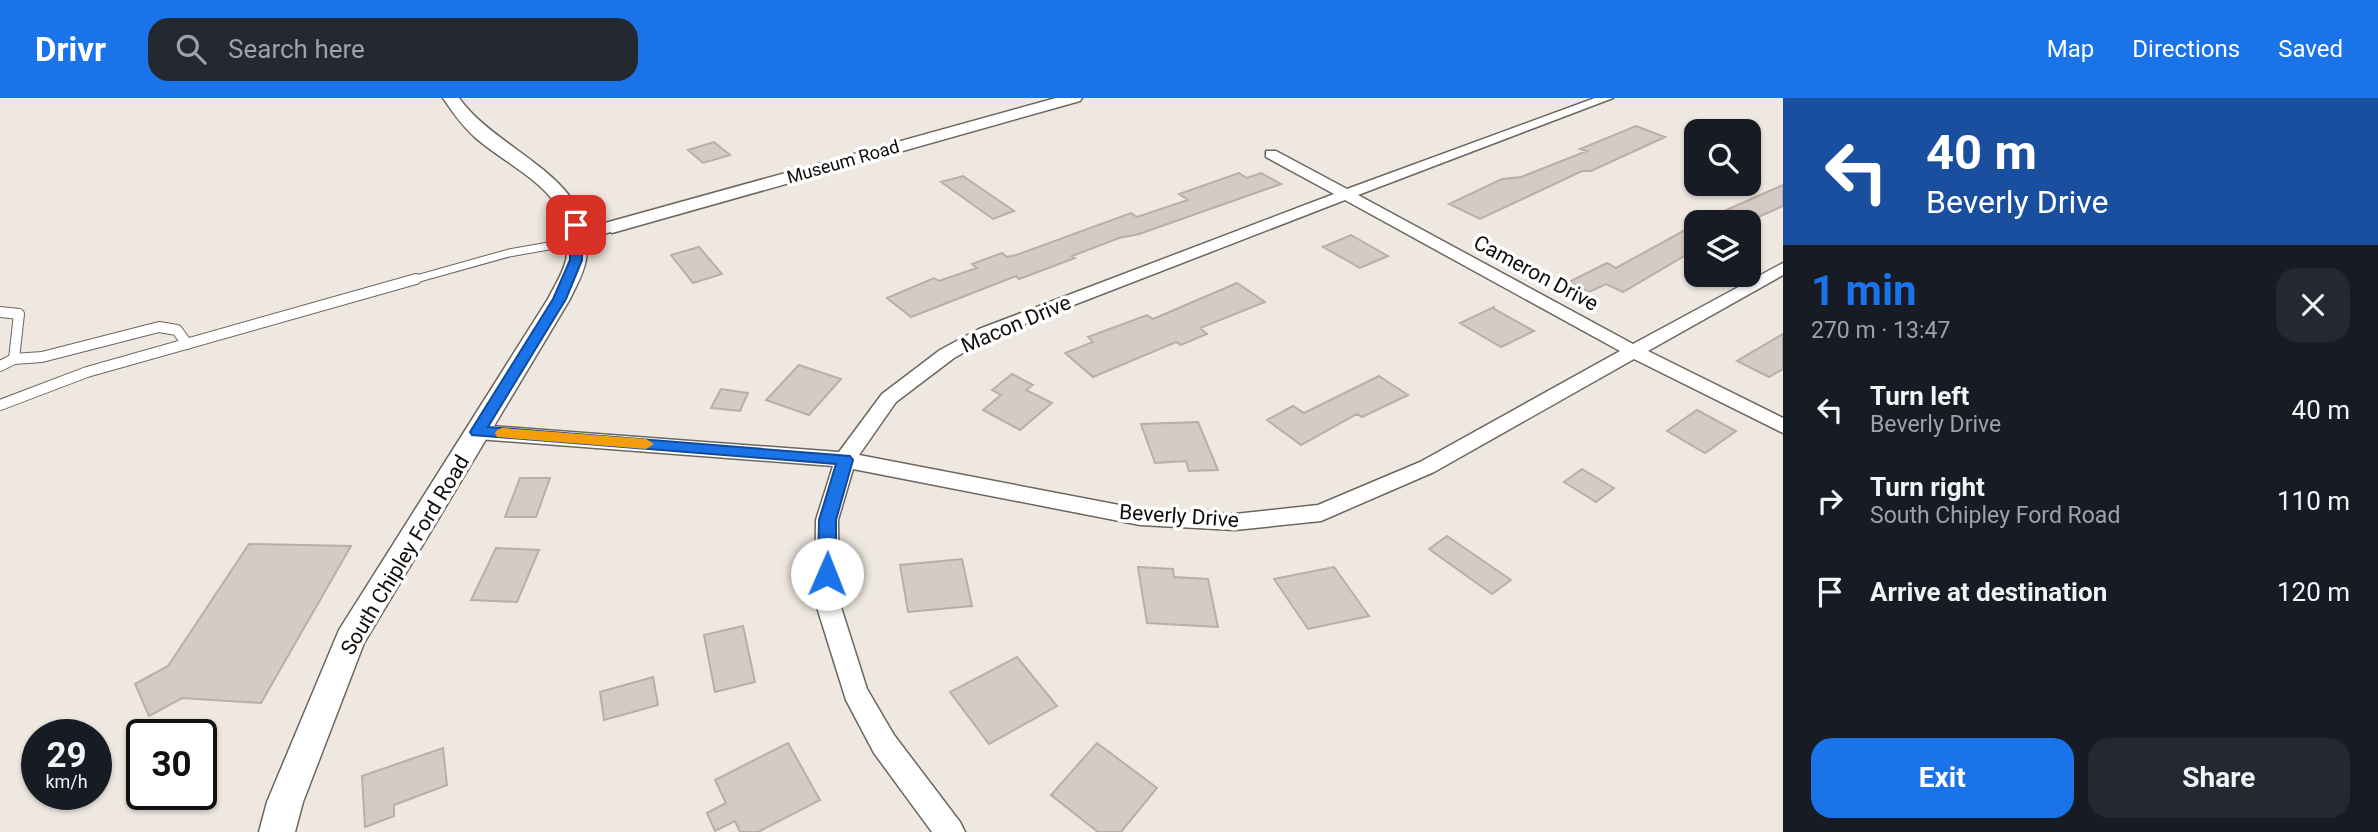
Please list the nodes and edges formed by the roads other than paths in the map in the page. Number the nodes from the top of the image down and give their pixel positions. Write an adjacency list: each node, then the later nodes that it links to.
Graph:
1 (451, 98): 7 (street)
2 (1074, 98): 6 (street, Museum Road)
3 (1607, 98): 5 (street, Macon Drive)
4 (1271, 154): 5 (street, Cameron Drive)
5 (1347, 196): 11 (street, Cameron Drive); 17 (street, Macon Drive)
6 (612, 227): 7 (street)
7 (577, 239): 10 (lane); 16 (street, South Chipley Ford Road)
8 (1783, 268): 11 (street, Beverly Drive)
9 (0, 312): 12 (lane)
10 (187, 344): 12 (lane); 14 (lane)
11 (1633, 351): 15 (street, Cameron Drive); 17 (street, Beverly Drive)
12 (14, 359): 13 (lane)
13 (0, 366)
14 (0, 405)
15 (1783, 426)
16 (478, 432): 17 (street, Beverly Drive); 18 (street, South Chipley Ford Road)
17 (845, 460): 19 (street, Macon Drive)
18 (277, 832)
19 (950, 832)

